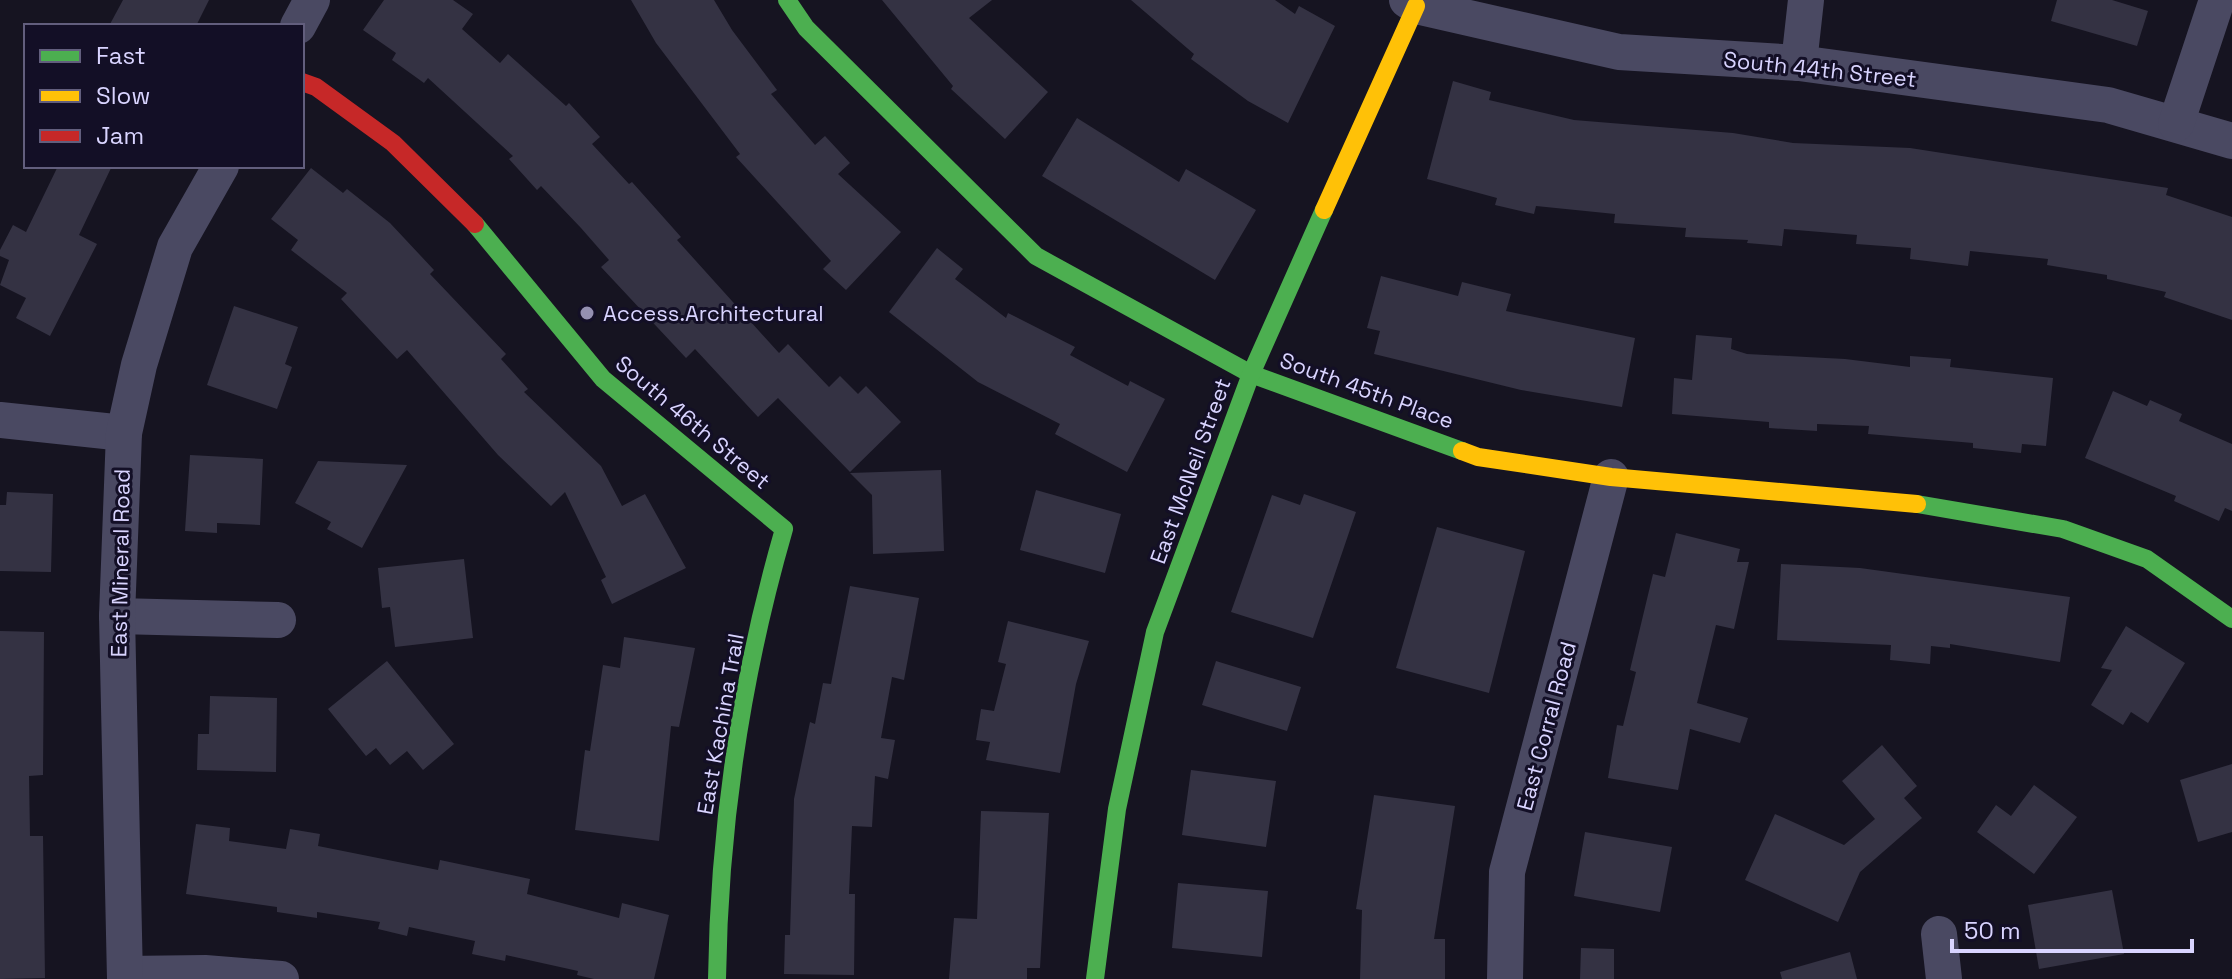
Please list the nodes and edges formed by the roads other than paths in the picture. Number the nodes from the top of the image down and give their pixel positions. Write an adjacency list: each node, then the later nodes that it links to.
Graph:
1 (312, 0): 6 (street)
2 (787, 0): 12 (street, South 45th Place)
3 (1806, 0): 7 (street)
4 (2217, 0): 9 (street)
5 (1412, 3): 7 (street, South 44th Street); 12 (street, East McNeil Street)
6 (299, 24)
7 (1799, 63): 9 (street, South 44th Street)
8 (304, 83): 16 (street, South 46th Street)
9 (2176, 124): 10 (street, South 44th Street)
10 (2232, 141)
11 (220, 168): 14 (street, East Mineral Road)
12 (1251, 374): 15 (street, South 45th Place); 24 (street, East McNeil Street)
13 (0, 420): 14 (street)
14 (124, 433): 17 (street, East Mineral Road)
15 (1611, 477): 18 (street, South 45th Place); 25 (street, East Corral Road)
16 (784, 529): 23 (street, East Kachina Trail)
17 (117, 616): 19 (street); 21 (street, East Mineral Road)
18 (2232, 619)
19 (278, 620)
20 (1939, 934): 26 (street)
21 (125, 977): 22 (street)
22 (281, 979)
23 (717, 979)
24 (1095, 979)
25 (1505, 979)
26 (1944, 979)

